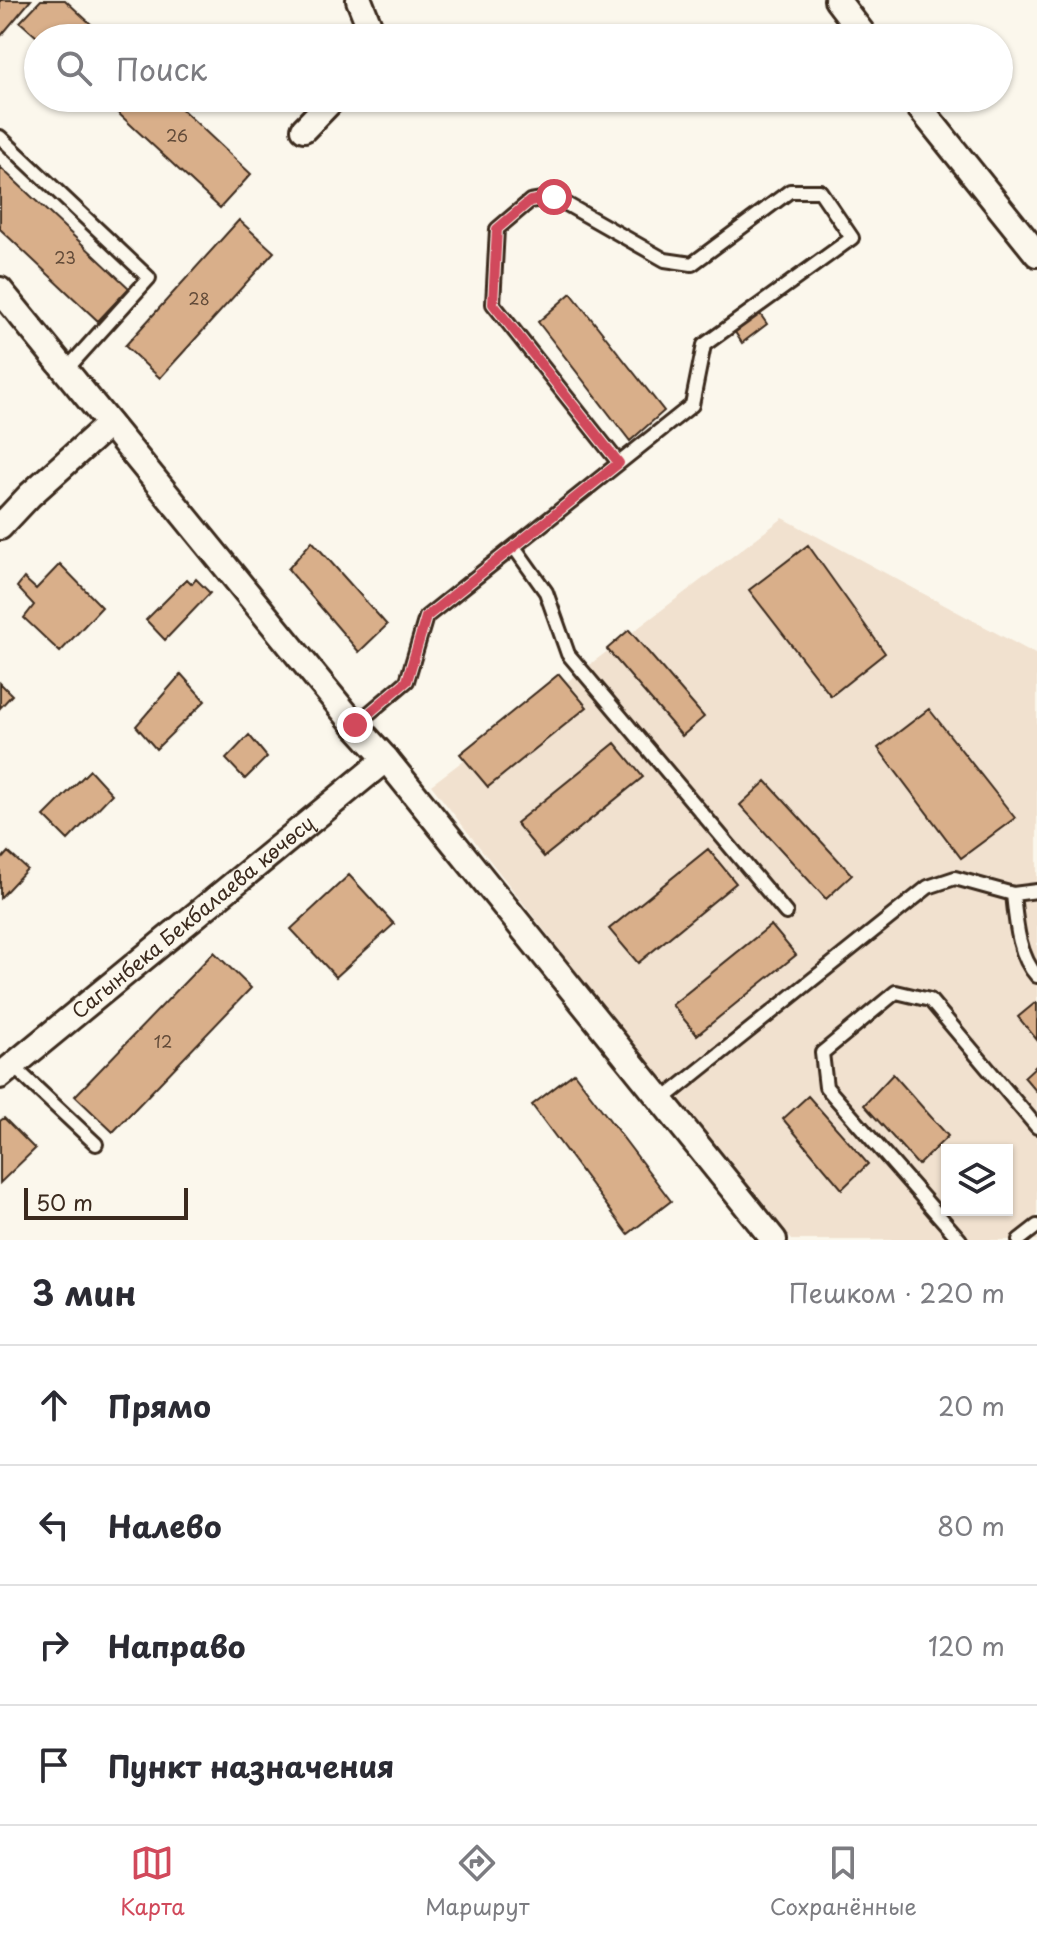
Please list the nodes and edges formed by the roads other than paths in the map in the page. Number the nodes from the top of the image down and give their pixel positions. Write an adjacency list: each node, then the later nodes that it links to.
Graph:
1 (359, 0): 3 (street)
2 (837, 0): 4 (street)
3 (368, 24)
4 (855, 24)
5 (320, 112): 7 (street)
6 (923, 112): 9 (street)
7 (304, 129)
8 (0, 137): 11 (lane)
9 (1037, 254)
10 (0, 290): 11 (street)
11 (66, 370): 12 (street)
12 (109, 424): 14 (street); 16 (street)
13 (619, 463): 13 (lane); 15 (lane)
14 (0, 527)
15 (514, 547): 16 (lane); 20 (lane)
16 (355, 725): 17 (street)
17 (386, 759): 22 (street, Сагынбека Бекбалаева көчөсү); 23 (street)
18 (1037, 891): 19 (lane)
19 (1013, 894): 21 (lane); 23 (lane)
20 (786, 913)
21 (1037, 976)
22 (6, 1071): 25 (lane)
23 (661, 1101): 28 (street)
24 (1037, 1127): 27 (lane)
25 (96, 1144)
26 (1037, 1226): 29 (lane)
27 (954, 1237)
28 (774, 1240)
29 (1019, 1240)

